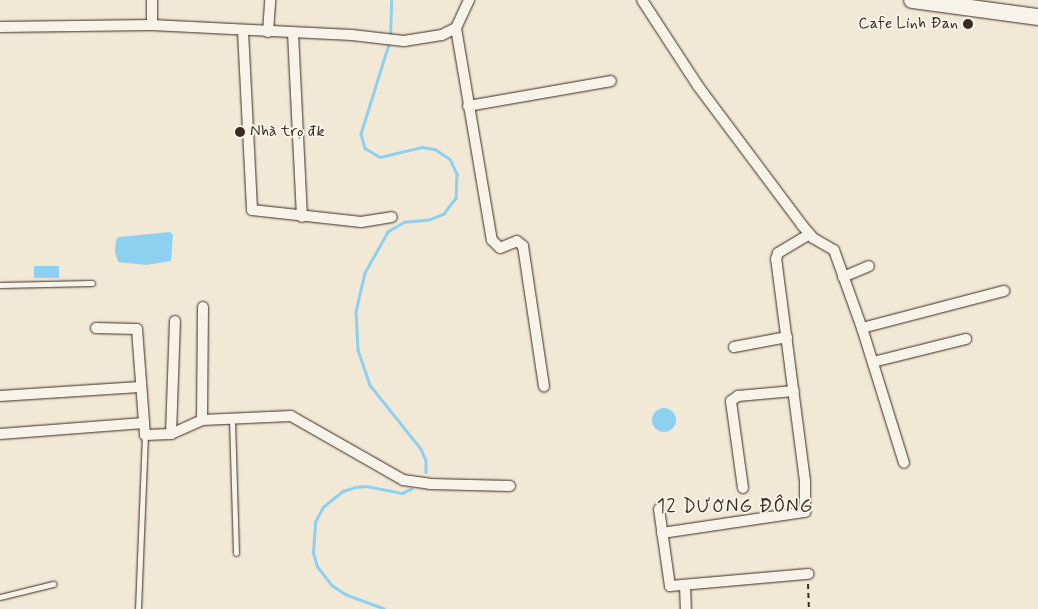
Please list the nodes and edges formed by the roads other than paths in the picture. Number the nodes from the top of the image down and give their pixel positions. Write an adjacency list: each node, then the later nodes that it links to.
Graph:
1 (152, 0): 7 (street)
2 (270, 0): 11 (street)
3 (469, 0): 9 (street)
4 (642, 0): 17 (street)
5 (912, 0): 6 (main road)
6 (1038, 17)
7 (152, 26): 8 (street); 10 (street)
8 (0, 27)
9 (456, 28): 12 (street); 14 (street)
10 (242, 31): 11 (street); 15 (street)
11 (268, 32): 12 (street)
12 (293, 33): 15 (street)
13 (611, 82): 14 (street)
14 (468, 106): 31 (street)
15 (302, 217): 16 (street)
16 (392, 217)
17 (810, 234): 19 (street); 27 (street)
18 (869, 266): 19 (street)
19 (843, 277): 26 (street)
20 (92, 283): 21 (lane)
21 (0, 285)
22 (1004, 291): 26 (street)
23 (203, 307): 36 (street)
24 (175, 321): 40 (street)
25 (96, 328): 32 (street)
26 (862, 328): 30 (street)
27 (787, 337): 29 (street); 33 (street)
28 (966, 339): 30 (street)
29 (734, 347)
30 (873, 362): 41 (street)
31 (544, 386)
32 (140, 387): 34 (street); 37 (street)
33 (794, 392): 43 (street); 45 (street)
34 (0, 396)
35 (232, 419): 36 (street); 42 (street); 46 (lane)
36 (202, 420): 40 (street)
37 (144, 423): 38 (street); 39 (street)
38 (0, 434)
39 (145, 434): 40 (street); 51 (lane)
40 (171, 434)
41 (904, 464)
42 (510, 486)
43 (744, 488)
44 (659, 509): 45 (street)
45 (662, 533): 49 (street)
46 (236, 554)
47 (808, 574): 49 (street)
48 (53, 584): 50 (lane)
49 (686, 585): 52 (street)
50 (0, 597)
51 (138, 609)
52 (686, 609)

